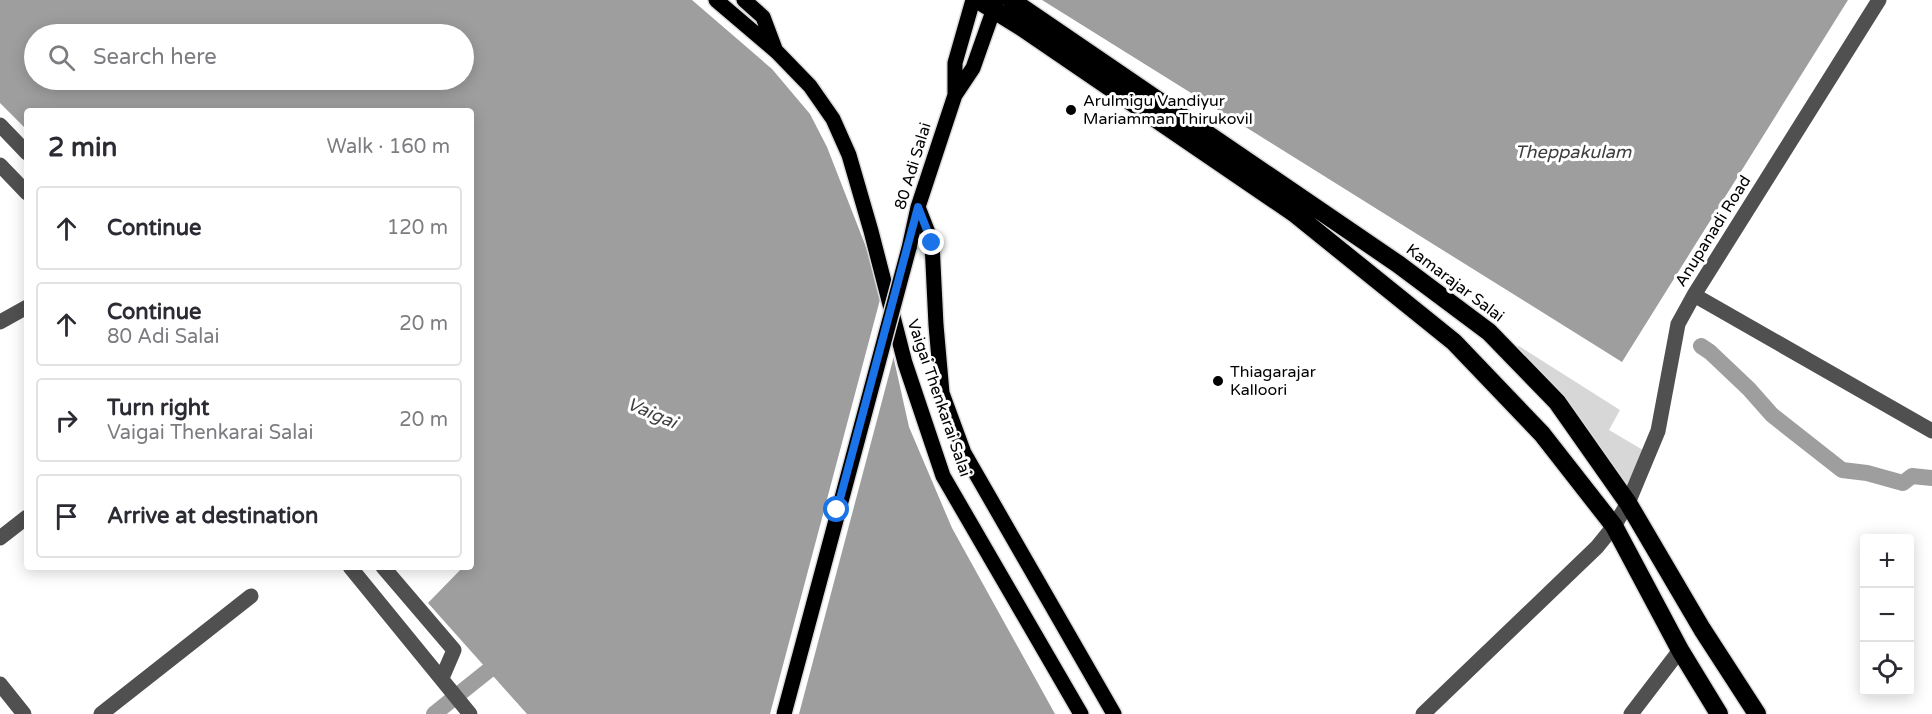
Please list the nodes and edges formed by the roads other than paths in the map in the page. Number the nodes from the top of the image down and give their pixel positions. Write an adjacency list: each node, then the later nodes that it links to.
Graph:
1 (716, 0): 9 (main road, Vaigai Thenkarai Salai)
2 (744, 0): 8 (main road, Vaigai Thenkarai Salai)
3 (760, 0): 8 (main road)
4 (973, 0): 10 (main road, 80 Adi Salai)
5 (1011, 0): 20 (highway, Kamarajar Salai)
6 (1880, 0): 16 (street, Anupanadi Road)
7 (990, 3): 10 (main road, 80 Adi Salai); 22 (highway)
8 (763, 17): 9 (main road, Vaigai Thenkarai Salai)
9 (777, 51): 34 (main road, Vaigai Thenkarai Salai)
10 (955, 95): 15 (main road, 80 Adi Salai)
11 (0, 124): 12 (street)
12 (24, 150)
13 (0, 165): 14 (street)
14 (24, 189)
15 (918, 207): 33 (main road, 80 Adi Salai, bridge); 35 (main road, Vaigai Thenkarai Salai)
16 (1694, 295): 19 (street); 20 (street, Anupanadi Road)
17 (24, 309): 18 (street)
18 (0, 322)
19 (1932, 430)
20 (1628, 503): 22 (street, Anupanadi Road); 39 (highway, Kamarajar Salai)
21 (24, 520): 23 (street)
22 (1614, 526): 27 (highway); 36 (street, Anupanadi Road)
23 (0, 538)
24 (352, 570): 29 (street)
25 (386, 570): 29 (street)
26 (251, 596): 32 (street)
27 (1680, 650): 37 (street); 38 (highway)
28 (0, 684): 31 (street)
29 (446, 684): 30 (street)
30 (467, 710)
31 (24, 714)
32 (100, 714)
33 (783, 714)
34 (1081, 714)
35 (1114, 714)
36 (1423, 714)
37 (1631, 714)
38 (1719, 714)
39 (1757, 714)

